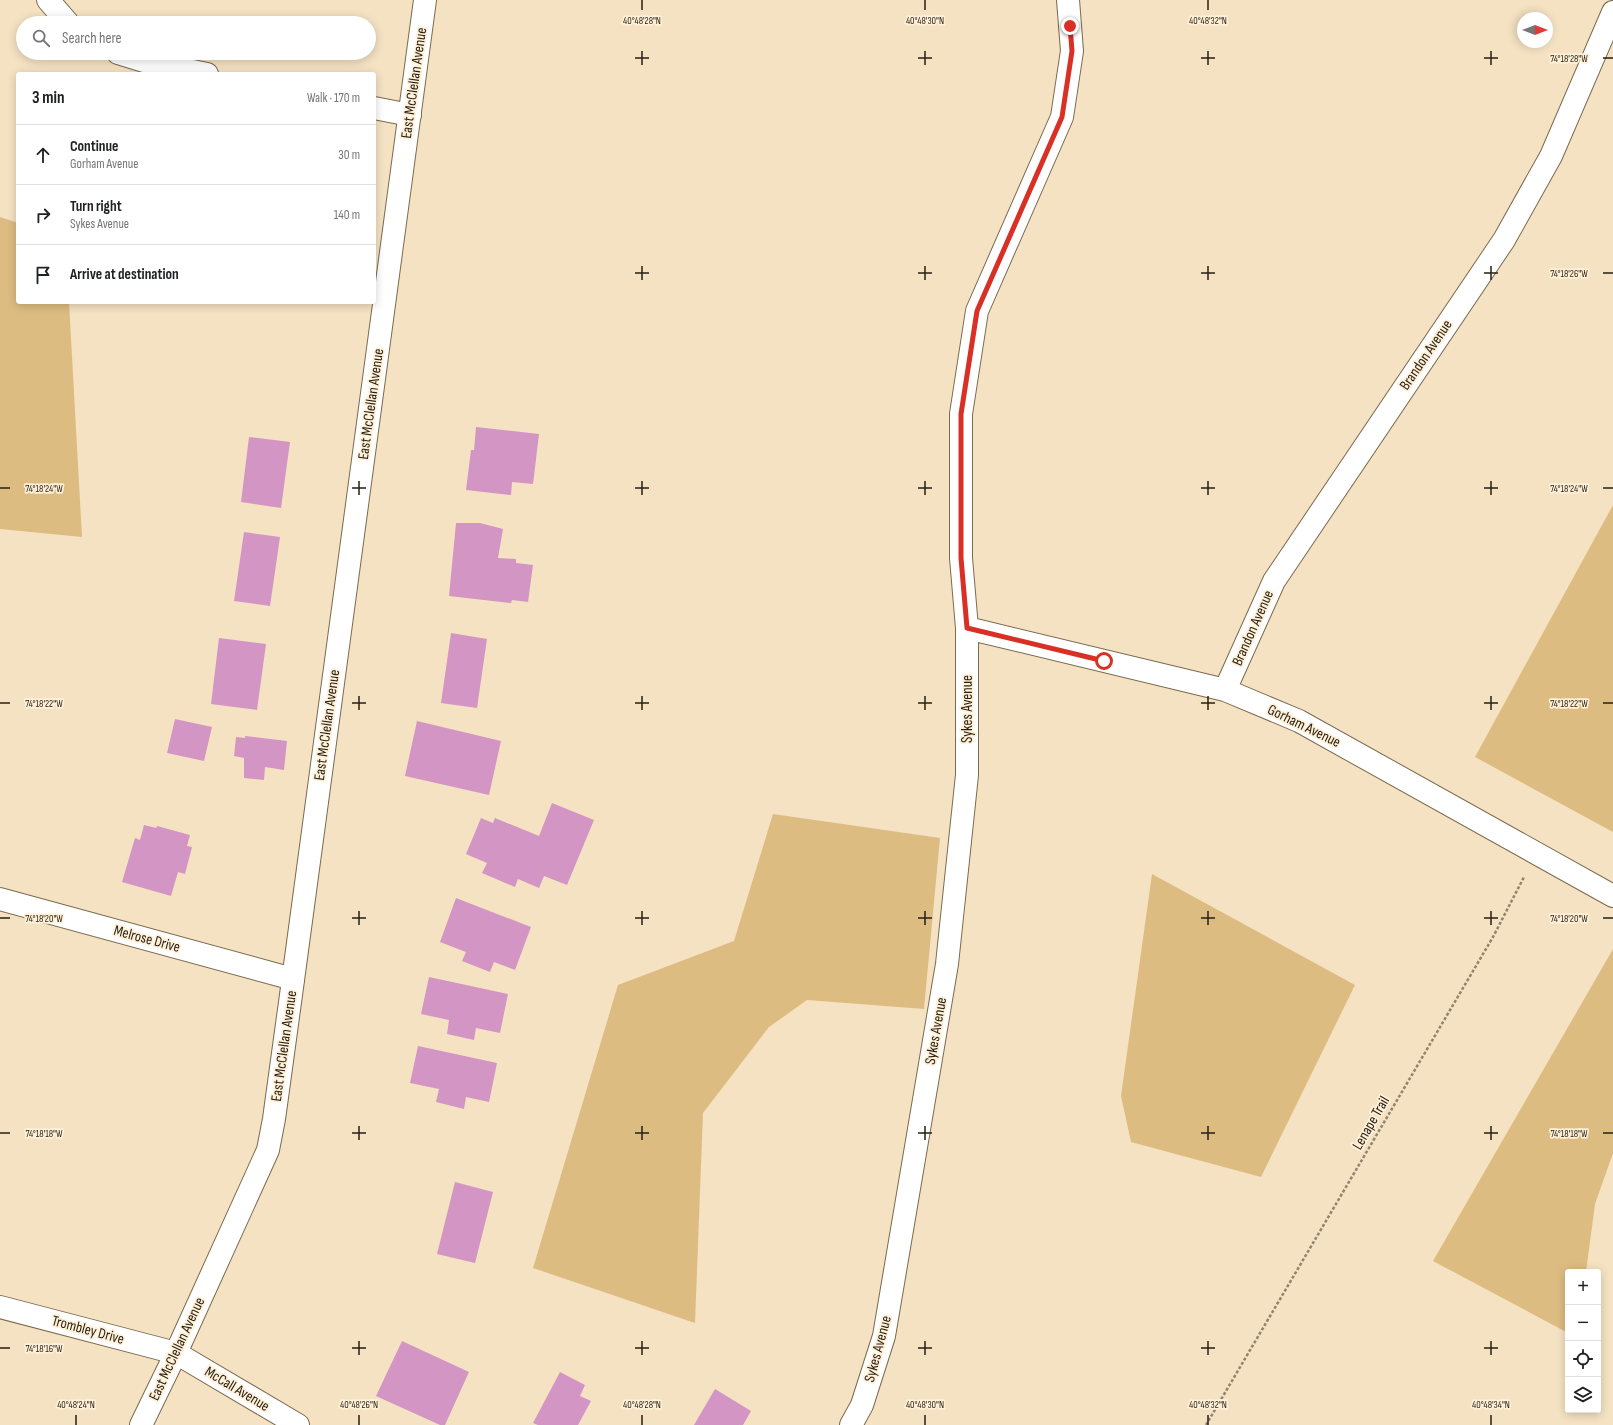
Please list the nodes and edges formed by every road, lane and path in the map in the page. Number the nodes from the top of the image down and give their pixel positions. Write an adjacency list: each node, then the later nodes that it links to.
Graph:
1 (48, 0): 5 (street)
2 (425, 0): 9 (street, East McClellan Avenue)
3 (1068, 0): 10 (street, Sykes Avenue)
4 (1613, 12): 11 (street, Brandon Avenue)
5 (62, 16)
6 (141, 60): 7 (street)
7 (197, 72)
8 (376, 108): 9 (street)
9 (410, 115): 15 (street, East McClellan Avenue)
10 (967, 628): 11 (street, Gorham Avenue); 20 (street, Sykes Avenue)
11 (1225, 690): 12 (street, Gorham Avenue)
12 (1537, 853): 13 (street, Gorham Avenue); 21 (path, Lenape Trail)
13 (1613, 896)
14 (0, 899): 15 (street, Melrose Drive)
15 (293, 979): 17 (street, East McClellan Avenue)
16 (0, 1307): 17 (street, Trombley Drive)
17 (176, 1354): 18 (street, East McClellan Avenue); 19 (street, McCall Avenue)
18 (141, 1425)
19 (298, 1425)
20 (850, 1425)
21 (1206, 1425)

